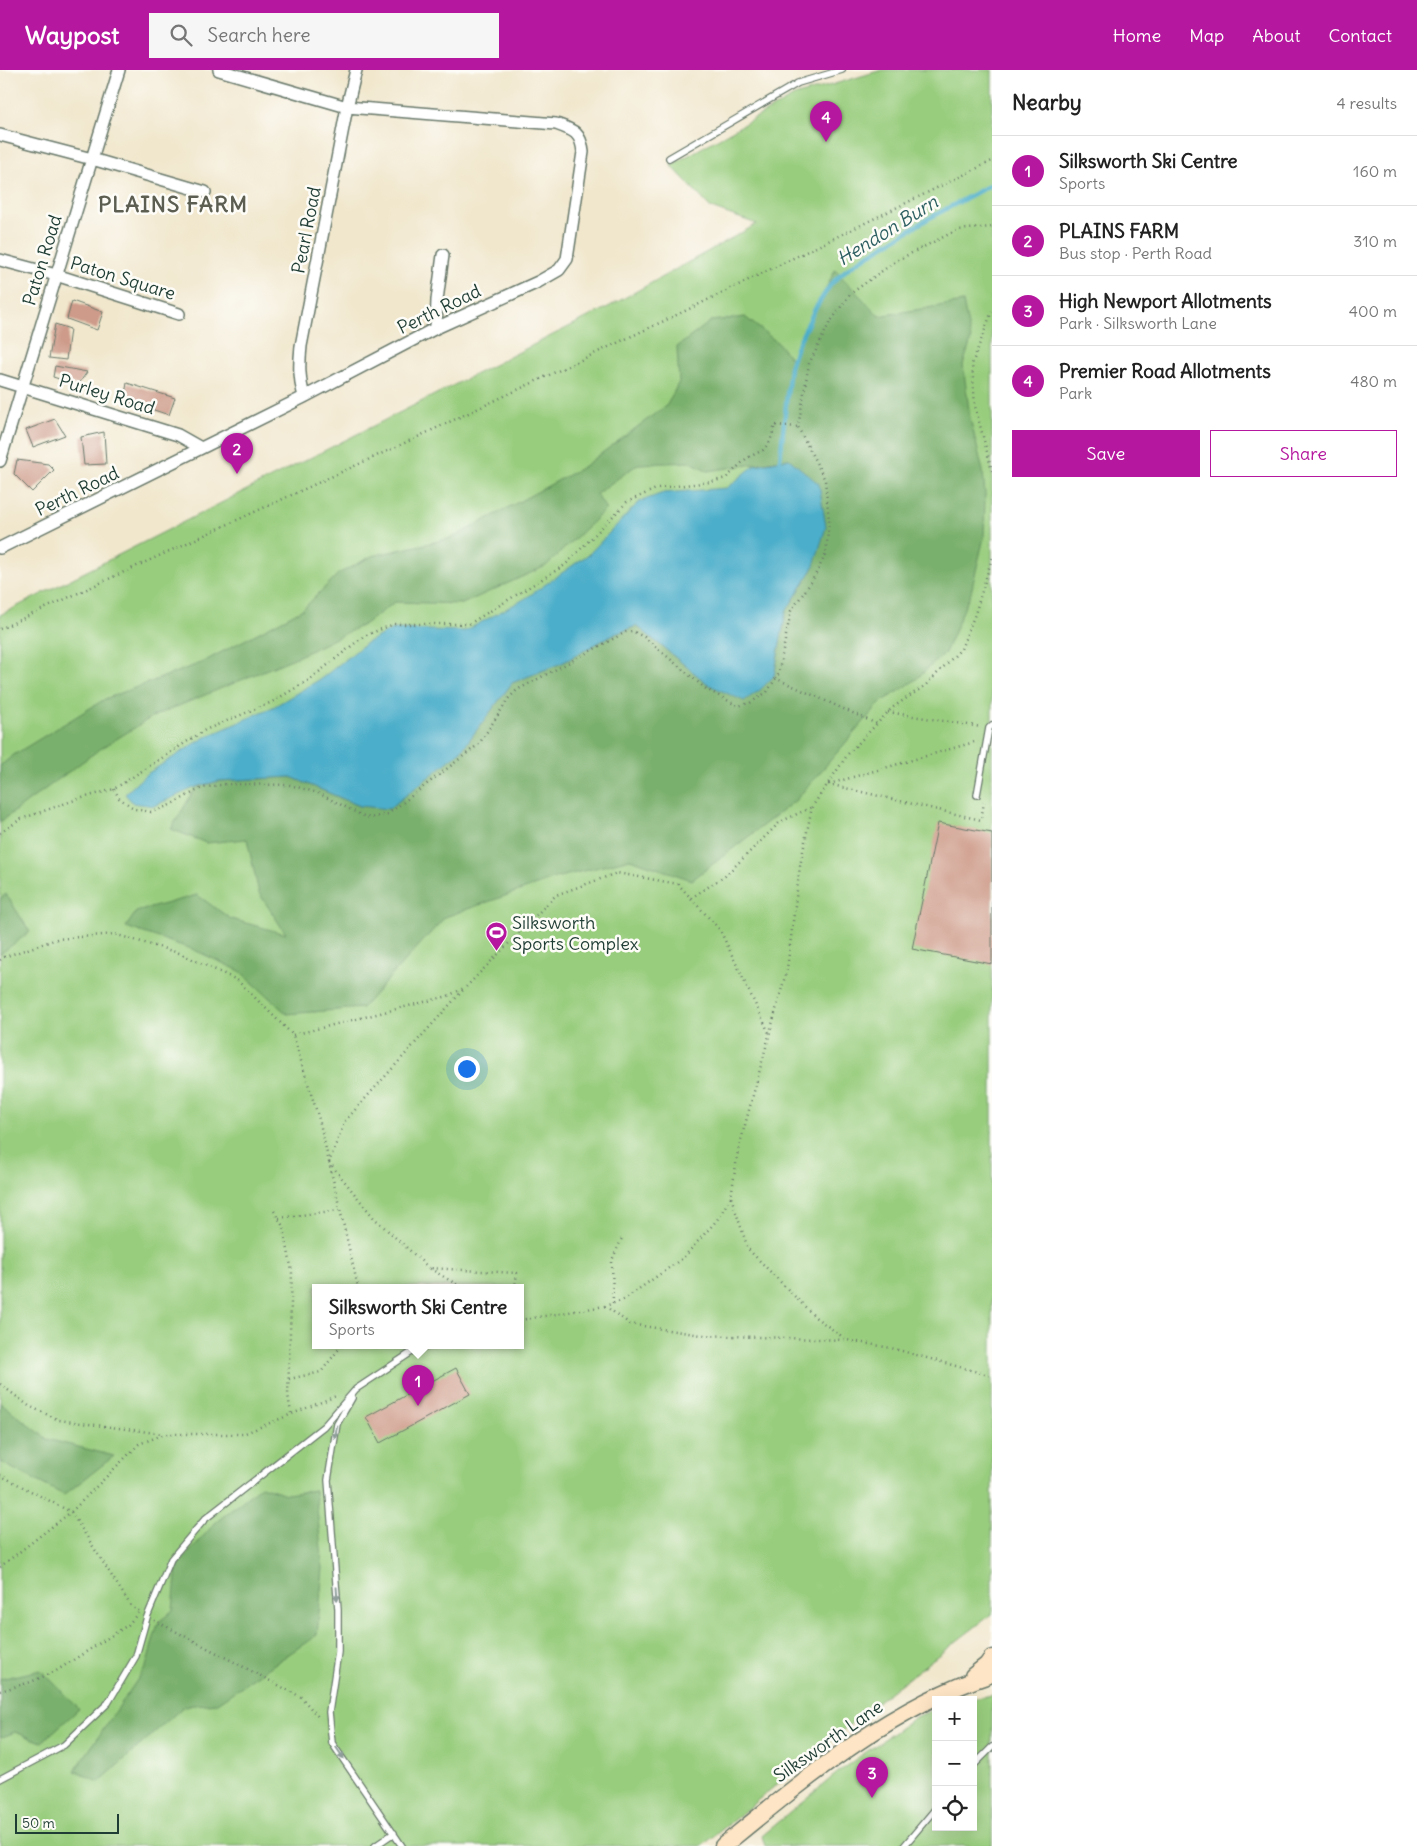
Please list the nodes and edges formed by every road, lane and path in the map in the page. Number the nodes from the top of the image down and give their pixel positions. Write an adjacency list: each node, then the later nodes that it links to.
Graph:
1 (119, 70): 8 (street, Paton Road)
2 (219, 70): 5 (street)
3 (356, 70): 5 (street, Pearl Road)
4 (842, 70): 7 (lane)
5 (347, 108): 17 (street, Perth Road); 20 (street, Pearl Road)
6 (0, 135): 8 (street)
7 (669, 158)
8 (92, 159): 10 (street); 14 (street, Paton Road)
9 (992, 161): 27 (path)
10 (205, 192)
11 (992, 228): 21 (path)
12 (443, 255): 17 (street)
13 (0, 260): 14 (street, Paton Square)
14 (56, 275): 16 (street, Paton Square); 19 (street, Paton Road)
15 (992, 311): 24 (path)
16 (179, 314)
17 (436, 328): 20 (street, Perth Road)
18 (0, 380): 19 (street, Purley Road)
19 (22, 386): 22 (street, Purley Road); 23 (street, Paton Road)
20 (304, 396): 22 (street, Perth Road)
21 (798, 428): 28 (path); 34 (path)
22 (201, 448): 25 (street, Perth Road)
23 (0, 461)
24 (992, 471)
25 (0, 548)
26 (992, 558): 29 (path)
27 (0, 629)
28 (775, 678): 30 (path); 34 (path)
29 (888, 712): 30 (path); 31 (path)
30 (877, 724): 33 (path)
31 (990, 726): 32 (lane)
32 (987, 738): 33 (path); 35 (lane)
33 (828, 784): 35 (path); 36 (path)
34 (114, 789): 37 (path)
35 (977, 795)
36 (812, 807): 38 (path); 41 (path)
37 (0, 833)
38 (691, 898): 40 (path); 41 (path)
39 (0, 960): 42 (path)
40 (466, 987): 42 (path); 43 (path)
41 (770, 1034): 44 (path)
42 (293, 1036): 43 (path)
43 (328, 1162): 45 (path); 49 (path)
44 (731, 1197): 53 (path); 56 (path)
45 (340, 1210): 47 (path); 50 (path)
46 (274, 1211): 47 (path)
47 (279, 1218): 60 (path)
48 (623, 1236): 53 (path)
49 (429, 1268): 51 (path); 52 (path)
50 (357, 1284)
51 (456, 1284)
52 (515, 1284)
53 (613, 1303): 54 (path)
54 (605, 1306): 55 (path); 56 (path)
55 (524, 1319)
56 (847, 1340): 59 (path)
57 (339, 1349): 60 (path)
58 (418, 1349): 62 (lane)
59 (992, 1376)
60 (289, 1379): 63 (path)
61 (0, 1384): 64 (path)
62 (356, 1388): 63 (path); 73 (lane); 75 (lane, one-way to 75)
63 (291, 1414): 64 (path)
64 (165, 1434): 65 (path)
65 (0, 1567)
66 (139, 1611): 70 (path)
67 (992, 1658): 69 (street, Silksworth Lane)
68 (992, 1674): 69 (street, Silksworth Lane)
69 (965, 1682): 78 (street, Silksworth Lane)
70 (0, 1691)
71 (992, 1747): 72 (lane)
72 (977, 1762)
73 (0, 1779)
74 (932, 1813): 79 (lane)
75 (394, 1833): 76 (lane); 77 (lane)
76 (375, 1846)
77 (402, 1846)
78 (723, 1846)
79 (904, 1846)

